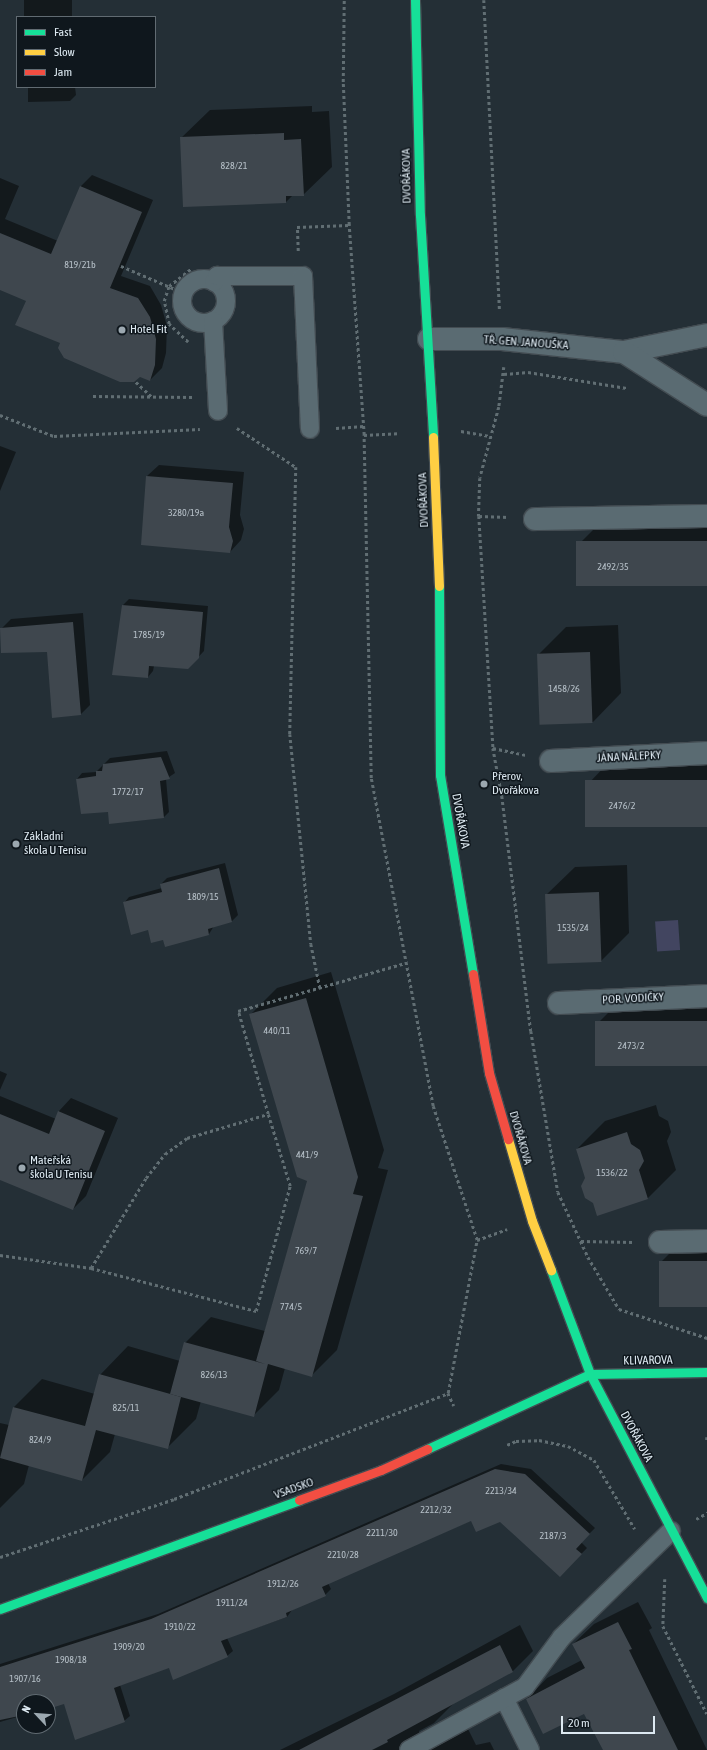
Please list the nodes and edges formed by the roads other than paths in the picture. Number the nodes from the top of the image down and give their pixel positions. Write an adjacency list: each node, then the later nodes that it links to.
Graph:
1 (415, 0): 5 (main road, DVOŘÁKOVA)
2 (214, 282): 3 (lane); 3 (lane); 9 (lane)
3 (213, 321): 8 (lane)
4 (707, 335): 6 (street, TŘ. GEN. JANOUŠKA)
5 (429, 339): 6 (street, TŘ. GEN. JANOUŠKA); 19 (main road, DVOŘÁKOVA)
6 (624, 352): 7 (street, TŘ. GEN. JANOUŠKA)
7 (707, 405)
8 (218, 411)
9 (310, 429)
10 (707, 516): 11 (street)
11 (535, 519)
12 (707, 753): 13 (street, JÁNA NÁLEPKY)
13 (551, 761)
14 (707, 996): 15 (street, POR. VODIČKY)
15 (559, 1003)
16 (707, 1241): 17 (street)
17 (660, 1242)
18 (707, 1372): 19 (main road, KLIVAROVA)
19 (590, 1374): 20 (main road, DVOŘÁKOVA); 22 (main road, VSADSKO)
20 (672, 1530): 21 (main road, DVOŘÁKOVA); 23 (lane)
21 (707, 1598)
22 (0, 1609)
23 (504, 1698): 24 (lane); 25 (lane)
24 (409, 1750)
25 (530, 1750)

